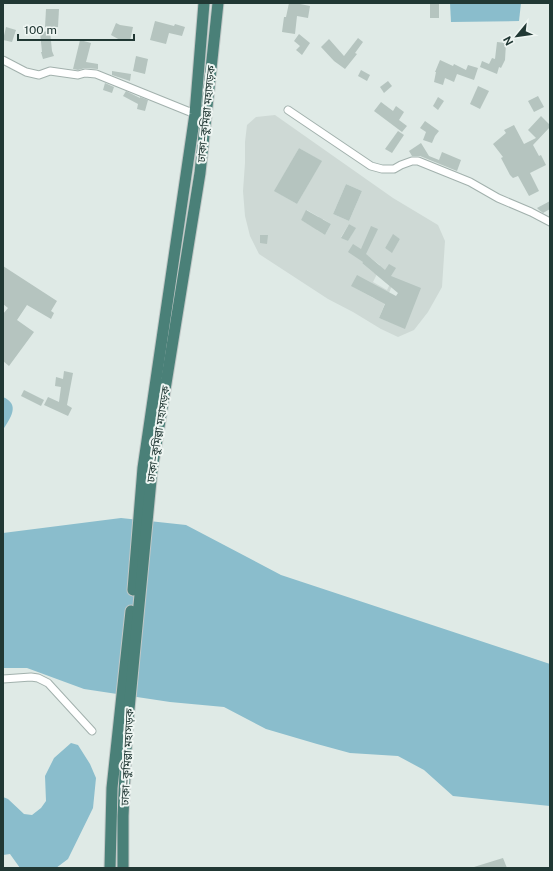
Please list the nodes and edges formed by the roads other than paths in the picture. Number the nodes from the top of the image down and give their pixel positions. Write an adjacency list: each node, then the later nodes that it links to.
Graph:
1 (204, 3): 5 (highway, ঢাকা–কুমিল্লা মহাসড়ক)
2 (218, 3): 7 (highway, ঢাকা–কুমিল্লা মহাসড়ক)
3 (3, 60): 5 (street)
4 (288, 110): 6 (street)
5 (194, 114): 7 (highway, ঢাকা–কুমিল্লা মহাসড়ক)
6 (550, 222)
7 (147, 469): 9 (highway, ঢাকা–কুমিল্লা মহাসড়ক)
8 (3, 678): 10 (street)
9 (123, 730): 11 (highway, ঢাকা–কুমিল্লা মহাসড়ক); 12 (highway, ঢাকা–কুমিল্লা মহাসড়ক)
10 (92, 731)
11 (110, 868)
12 (123, 868)

